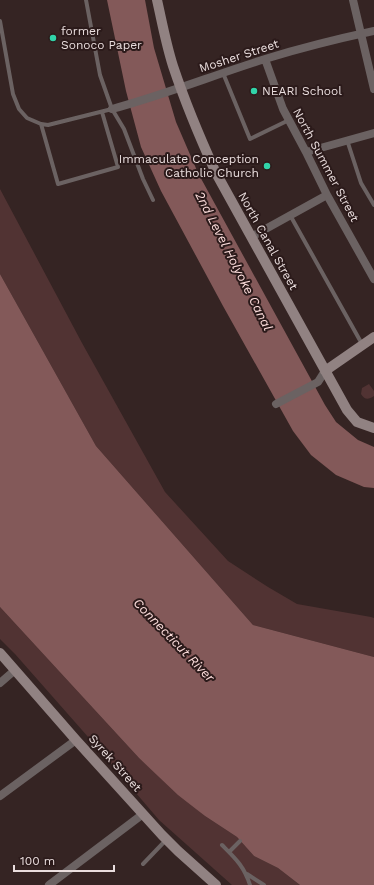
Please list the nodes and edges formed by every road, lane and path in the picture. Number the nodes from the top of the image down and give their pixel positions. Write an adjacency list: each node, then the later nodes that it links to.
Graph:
1 (86, 0): 11 (lane)
2 (158, 0): 9 (street, North Canal Street)
3 (353, 0): 6 (street)
4 (0, 22): 14 (lane)
5 (374, 31): 6 (street, Mosher Street)
6 (360, 34): 7 (street, Mosher Street); 10 (street)
7 (265, 59): 8 (street, Mosher Street); 13 (street, North Summer Street)
8 (223, 73): 9 (street, Mosher Street); 13 (lane)
9 (181, 87): 11 (street, Mosher Street); 22 (street, North Canal Street)
10 (374, 89)
11 (112, 109): 12 (lane); 19 (lane)
12 (102, 112): 14 (lane); 14 (lane)
13 (289, 120): 17 (street, North Summer Street)
14 (41, 124)
15 (374, 133): 16 (street)
16 (347, 140): 17 (street); 20 (lane)
17 (306, 152): 18 (street, North Summer Street)
18 (327, 195): 21 (street); 23 (street, North Summer Street)
19 (153, 200)
20 (374, 205)
21 (290, 215): 22 (street); 25 (lane)
22 (250, 237): 26 (street, North Canal Street)
23 (374, 279)
24 (374, 337): 25 (street)
25 (362, 345): 26 (street)
26 (325, 371): 27 (street); 28 (street, North Canal Street)
27 (276, 404)
28 (374, 428)
29 (0, 653): 30 (street, Syrek Street)
30 (15, 670): 31 (street); 32 (street, Syrek Street)
31 (0, 683)
32 (76, 740): 33 (street); 34 (street, Syrek Street)
33 (0, 796)
34 (143, 814): 35 (street, Syrek Street); 41 (street)
35 (166, 839): 39 (lane); 42 (street, Syrek Street)
36 (240, 841): 38 (lane)
37 (222, 845): 38 (lane)
38 (229, 852): 40 (lane)
39 (143, 864)
40 (246, 874): 43 (lane); 44 (lane)
41 (49, 885)
42 (216, 885)
43 (250, 885)
44 (264, 885)

